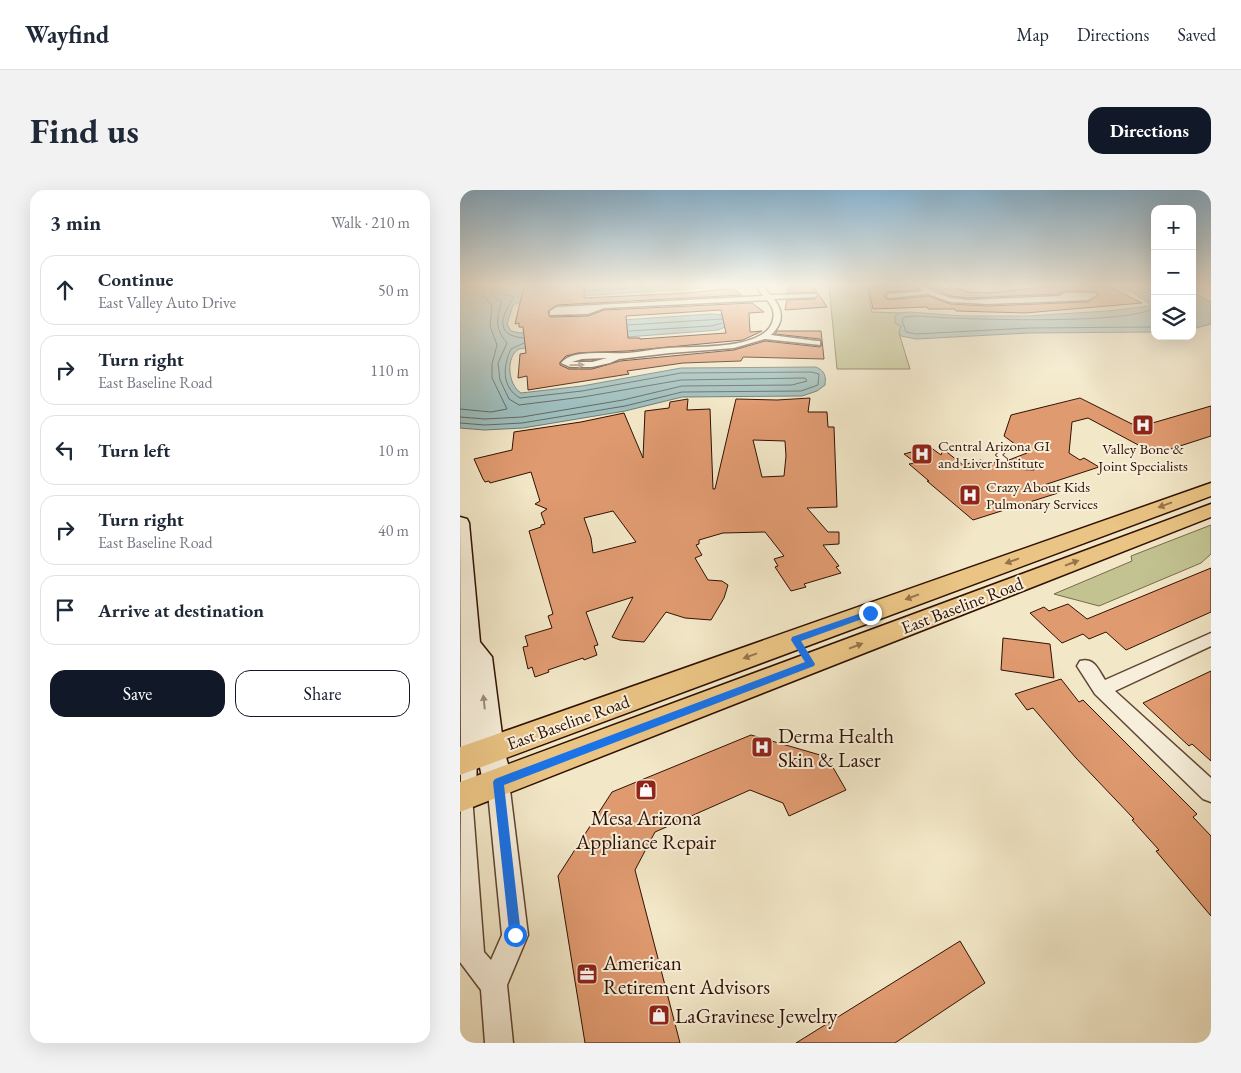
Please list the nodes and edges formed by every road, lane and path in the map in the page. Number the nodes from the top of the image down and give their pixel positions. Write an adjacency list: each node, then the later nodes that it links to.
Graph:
1 (774, 326): 2 (street)
2 (765, 337): 3 (street); 4 (street)
3 (817, 343)
4 (616, 356)
5 (1004, 450): 6 (lane)
6 (1030, 468)
7 (1211, 489): 12 (main road, East Baseline Road, one-way to 12)
8 (1211, 510): 12 (main road, East Baseline Road, one-way to 8)
9 (460, 524): 10 (street)
10 (461, 558): 13 (street)
11 (1211, 639): 16 (street)
12 (803, 652): 17 (main road, East Baseline Road, one-way to 17); 18 (main road, East Baseline Road)
13 (464, 653): 17 (street, one-way to 13)
14 (1086, 666): 16 (street)
15 (460, 674): 17 (street)
16 (1100, 689): 19 (street)
17 (471, 757): 18 (street); 20 (street)
18 (498, 782): 20 (main road, East Baseline Road); 21 (street)
19 (1211, 792)
20 (461, 797): 21 (street)
21 (494, 985): 22 (street)
22 (500, 1043)

